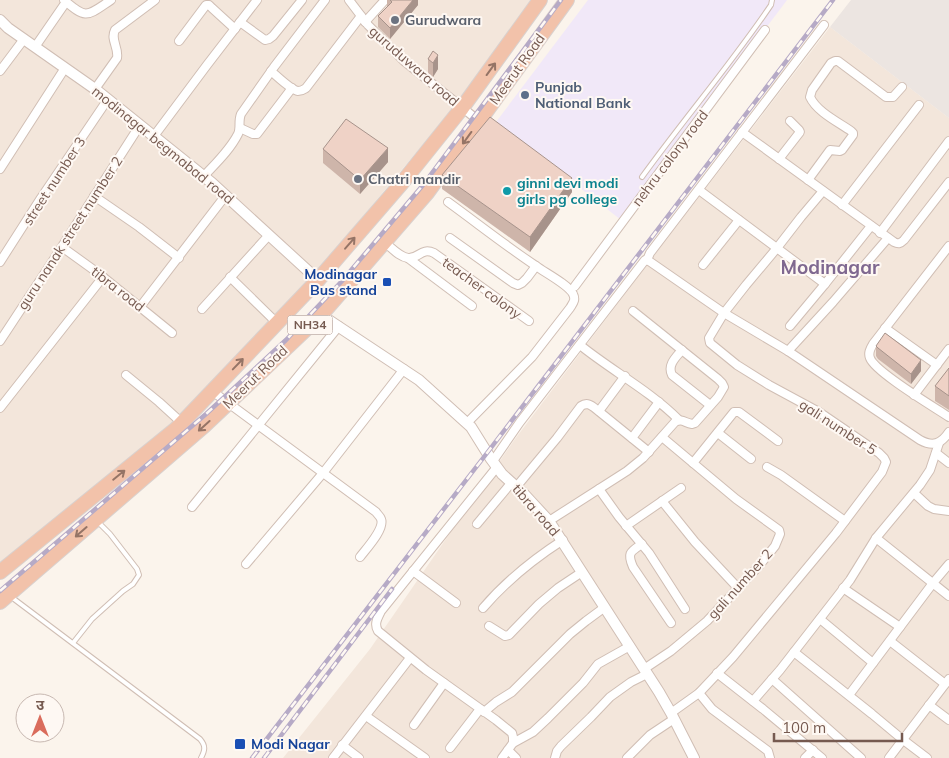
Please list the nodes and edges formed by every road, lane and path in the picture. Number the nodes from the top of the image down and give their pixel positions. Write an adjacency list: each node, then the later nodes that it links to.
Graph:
1 (111, 0): 11 (street)
2 (154, 0): 26 (street)
3 (257, 0): 14 (street)
4 (302, 0): 14 (street)
5 (325, 0): 23 (street)
6 (349, 0): 12 (street, guruduwara road)
7 (385, 0): 12 (street)
8 (540, 0): 29 (highway, Meerut Road / NH34, one-way to 8)
9 (567, 0): 30 (highway, Meerut Road / NH34)
10 (772, 0): 40 (lane)
11 (65, 1): 20 (street)
12 (363, 19): 25 (street); 29 (street, guruduwara road)
13 (0, 20): 18 (street, modinagar begmabad road)
14 (240, 22): 16 (street)
15 (824, 25): 34 (street)
16 (235, 29): 19 (street); 35 (street)
17 (764, 30): 69 (street, nehru colony road)
18 (24, 39): 20 (street, modinagar begmabad road); 22 (street)
19 (179, 41)
20 (34, 47): 21 (street, modinagar begmabad road)
21 (66, 68): 26 (street, modinagar begmabad road); 38 (street)
22 (0, 71)
23 (271, 71): 25 (street); 33 (street)
24 (902, 87): 41 (street)
25 (292, 88): 33 (street)
26 (95, 89): 27 (street, modinagar begmabad road)
27 (108, 99): 32 (street, modinagar begmabad road); 62 (street, street number 3)
28 (919, 105): 48 (street)
29 (462, 108): 30 (street, guruduwara road); 67 (highway, Meerut Road / NH34, one-way to 29)
30 (479, 121): 55 (highway, Meerut Road / NH34, one-way to 55)
31 (790, 121): 37 (street)
32 (140, 125): 35 (street, modinagar begmabad road); 45 (street, guru nanak street number 2)
33 (240, 128): 39 (street)
34 (742, 132): 37 (street); 43 (street)
35 (154, 136): 39 (street, modinagar begmabad road)
36 (949, 141): 51 (street)
37 (779, 159): 41 (street)
38 (0, 170)
39 (204, 176): 46 (street, modinagar begmabad road)
40 (642, 177)
41 (808, 180): 44 (street)
42 (949, 182): 54 (street)
43 (699, 190): 49 (street); 61 (street)
44 (823, 191): 48 (street); 58 (street)
45 (94, 196): 57 (street, guru nanak street number 2); 59 (street)
46 (226, 196): 52 (street, modinagar begmabad road); 59 (street)
47 (448, 202): 64 (street)
48 (842, 205): 50 (street)
49 (739, 220): 58 (street); 63 (street)
50 (871, 226): 51 (street); 68 (street)
51 (880, 232): 54 (street)
52 (269, 235): 66 (street); 67 (street, modinagar begmabad road)
53 (450, 238): 64 (street)
54 (888, 238): 86 (street)
55 (384, 242): 60 (street); 75 (highway, Meerut Road / NH34)
56 (949, 246): 80 (street)
57 (62, 247): 65 (street, tibra road); 82 (street, guru nanak street number 2)
58 (777, 248): 68 (street); 74 (street)
59 (179, 258): 71 (street)
60 (408, 258): 70 (street); 76 (street, teacher colony)
61 (647, 260): 74 (street); 83 (street)
62 (0, 262)
63 (703, 265)
64 (536, 266): 101 (street)
65 (103, 277): 71 (street, tibra road); 96 (street)
66 (230, 277): 72 (street); 77 (street)
67 (318, 280): 77 (highway, Meerut Road / NH34)
68 (825, 284): 79 (street)
69 (575, 286)
70 (472, 306)
71 (140, 307): 81 (street, tibra road)
72 (202, 309)
73 (633, 311): 85 (street)
74 (724, 313): 86 (street); 126 (street, gali number 5)
75 (321, 314): 78 (street, tibra road); 94 (highway, Meerut Road / NH34)
76 (528, 321)
77 (277, 323): 91 (highway, Meerut Road / NH34, one-way to 77)
78 (339, 326): 88 (street, tibra road); 102 (street)
79 (790, 326)
80 (885, 328): 87 (street); 92 (street)
81 (172, 333)
82 (0, 341)
83 (580, 345): 90 (street); 114 (street)
84 (949, 349): 87 (street)
85 (682, 350): 95 (street); 95 (street)
86 (788, 351): 108 (street)
87 (937, 365): 92 (street)
88 (404, 370): 101 (street, tibra road); 116 (street)
89 (126, 375): 100 (street)
90 (625, 376): 93 (street); 97 (street)
91 (212, 391): 94 (street); 100 (highway, Meerut Road / NH34)
92 (914, 394): 98 (street)
93 (659, 402): 99 (street); 106 (street)
94 (228, 403): 102 (street); 124 (highway, Meerut Road / NH34, one-way to 124)
95 (710, 405): 99 (street)
96 (0, 408)
97 (599, 411): 106 (street); 117 (street)
98 (949, 417)
99 (679, 420): 105 (street)
100 (182, 423): 135 (highway, Meerut Road / NH34, one-way to 100)
101 (467, 423): 114 (street, tibra road)
102 (259, 426): 116 (street); 122 (street)
103 (949, 432): 108 (street)
104 (718, 433): 107 (street); 111 (street); 112 (street)
105 (662, 437): 109 (street); 112 (street, gali number 2)
106 (632, 438): 109 (street)
107 (778, 441)
108 (939, 443): 110 (street)
109 (649, 452): 119 (street)
110 (936, 453): 113 (street); 120 (street)
111 (751, 459)
112 (693, 463): 139 (street, gali number 2)
113 (949, 463)
114 (495, 464): 117 (street, tibra road); 136 (street)
115 (767, 467): 126 (street)
116 (323, 473): 132 (street); 133 (street)
117 (514, 484): 125 (street, tibra road); 127 (street)
118 (681, 488): 121 (street)
119 (599, 489): 125 (street); 128 (street)
120 (914, 493): 123 (street); 129 (street)
121 (662, 501): 128 (street); 139 (street)
122 (192, 507)
123 (949, 511)
124 (96, 519): 142 (highway, Meerut Road / NH34, one-way to 142); 152 (lane)
125 (550, 521): 130 (street, tibra road)
126 (845, 521): 158 (street, gali number 5)
127 (477, 524)
128 (626, 526): 131 (street)
129 (876, 538): 138 (street); 140 (street)
130 (562, 540): 137 (street, tibra road); 144 (street)
131 (642, 544): 146 (street); 148 (street)
132 (360, 557)
133 (246, 564)
134 (949, 564): 138 (street)
135 (1, 570)
136 (413, 571): 143 (street); 155 (street)
137 (582, 572): 145 (street, tibra road); 149 (street)
138 (933, 583): 141 (street); 150 (street)
139 (738, 588): 157 (street, gali number 2)
140 (843, 588): 147 (street); 150 (street)
141 (949, 596)
142 (4, 599): 152 (lane)
143 (456, 603)
144 (483, 608)
145 (606, 608): 153 (street, tibra road); 166 (street)
146 (685, 609)
147 (820, 619): 154 (street); 156 (street)
148 (671, 623)
149 (489, 626)
150 (900, 627): 151 (street)
151 (890, 641): 156 (street); 160 (street)
152 (73, 643): 177 (lane)
153 (630, 646): 157 (street, tibra road); 172 (street)
154 (794, 652): 159 (street); 163 (street)
155 (410, 658): 161 (street); 167 (street)
156 (873, 663): 163 (street)
157 (646, 672): 168 (street, tibra road); 183 (street, gali number 2)
158 (717, 674): 162 (street, gali number 5); 164 (street)
159 (772, 679): 164 (street); 189 (street)
160 (947, 681): 165 (street)
161 (444, 683): 166 (street); 170 (street)
162 (699, 693): 168 (street, gali number 5); 186 (street)
163 (849, 695): 171 (street)
164 (753, 701): 176 (street)
165 (929, 705): 169 (street); 171 (street)
166 (482, 710): 172 (street); 174 (street)
167 (366, 716): 173 (street); 180 (street)
168 (672, 716): 184 (street, gali number 5); 185 (street, tibra road)
169 (949, 720)
170 (414, 725)
171 (902, 739): 190 (street); 191 (street)
172 (513, 743): 175 (street)
173 (342, 745): 178 (street); 179 (street)
174 (450, 748)
175 (508, 750): 181 (street); 182 (street)
176 (813, 750): 187 (street); 188 (street)
177 (201, 758)
178 (333, 758)
179 (359, 758)
180 (426, 758)
181 (502, 758)
182 (516, 758)
183 (555, 758)
184 (627, 758)
185 (694, 758)
186 (770, 758)
187 (806, 758)
188 (822, 758)
189 (862, 758)
190 (889, 758)
191 (927, 758)

